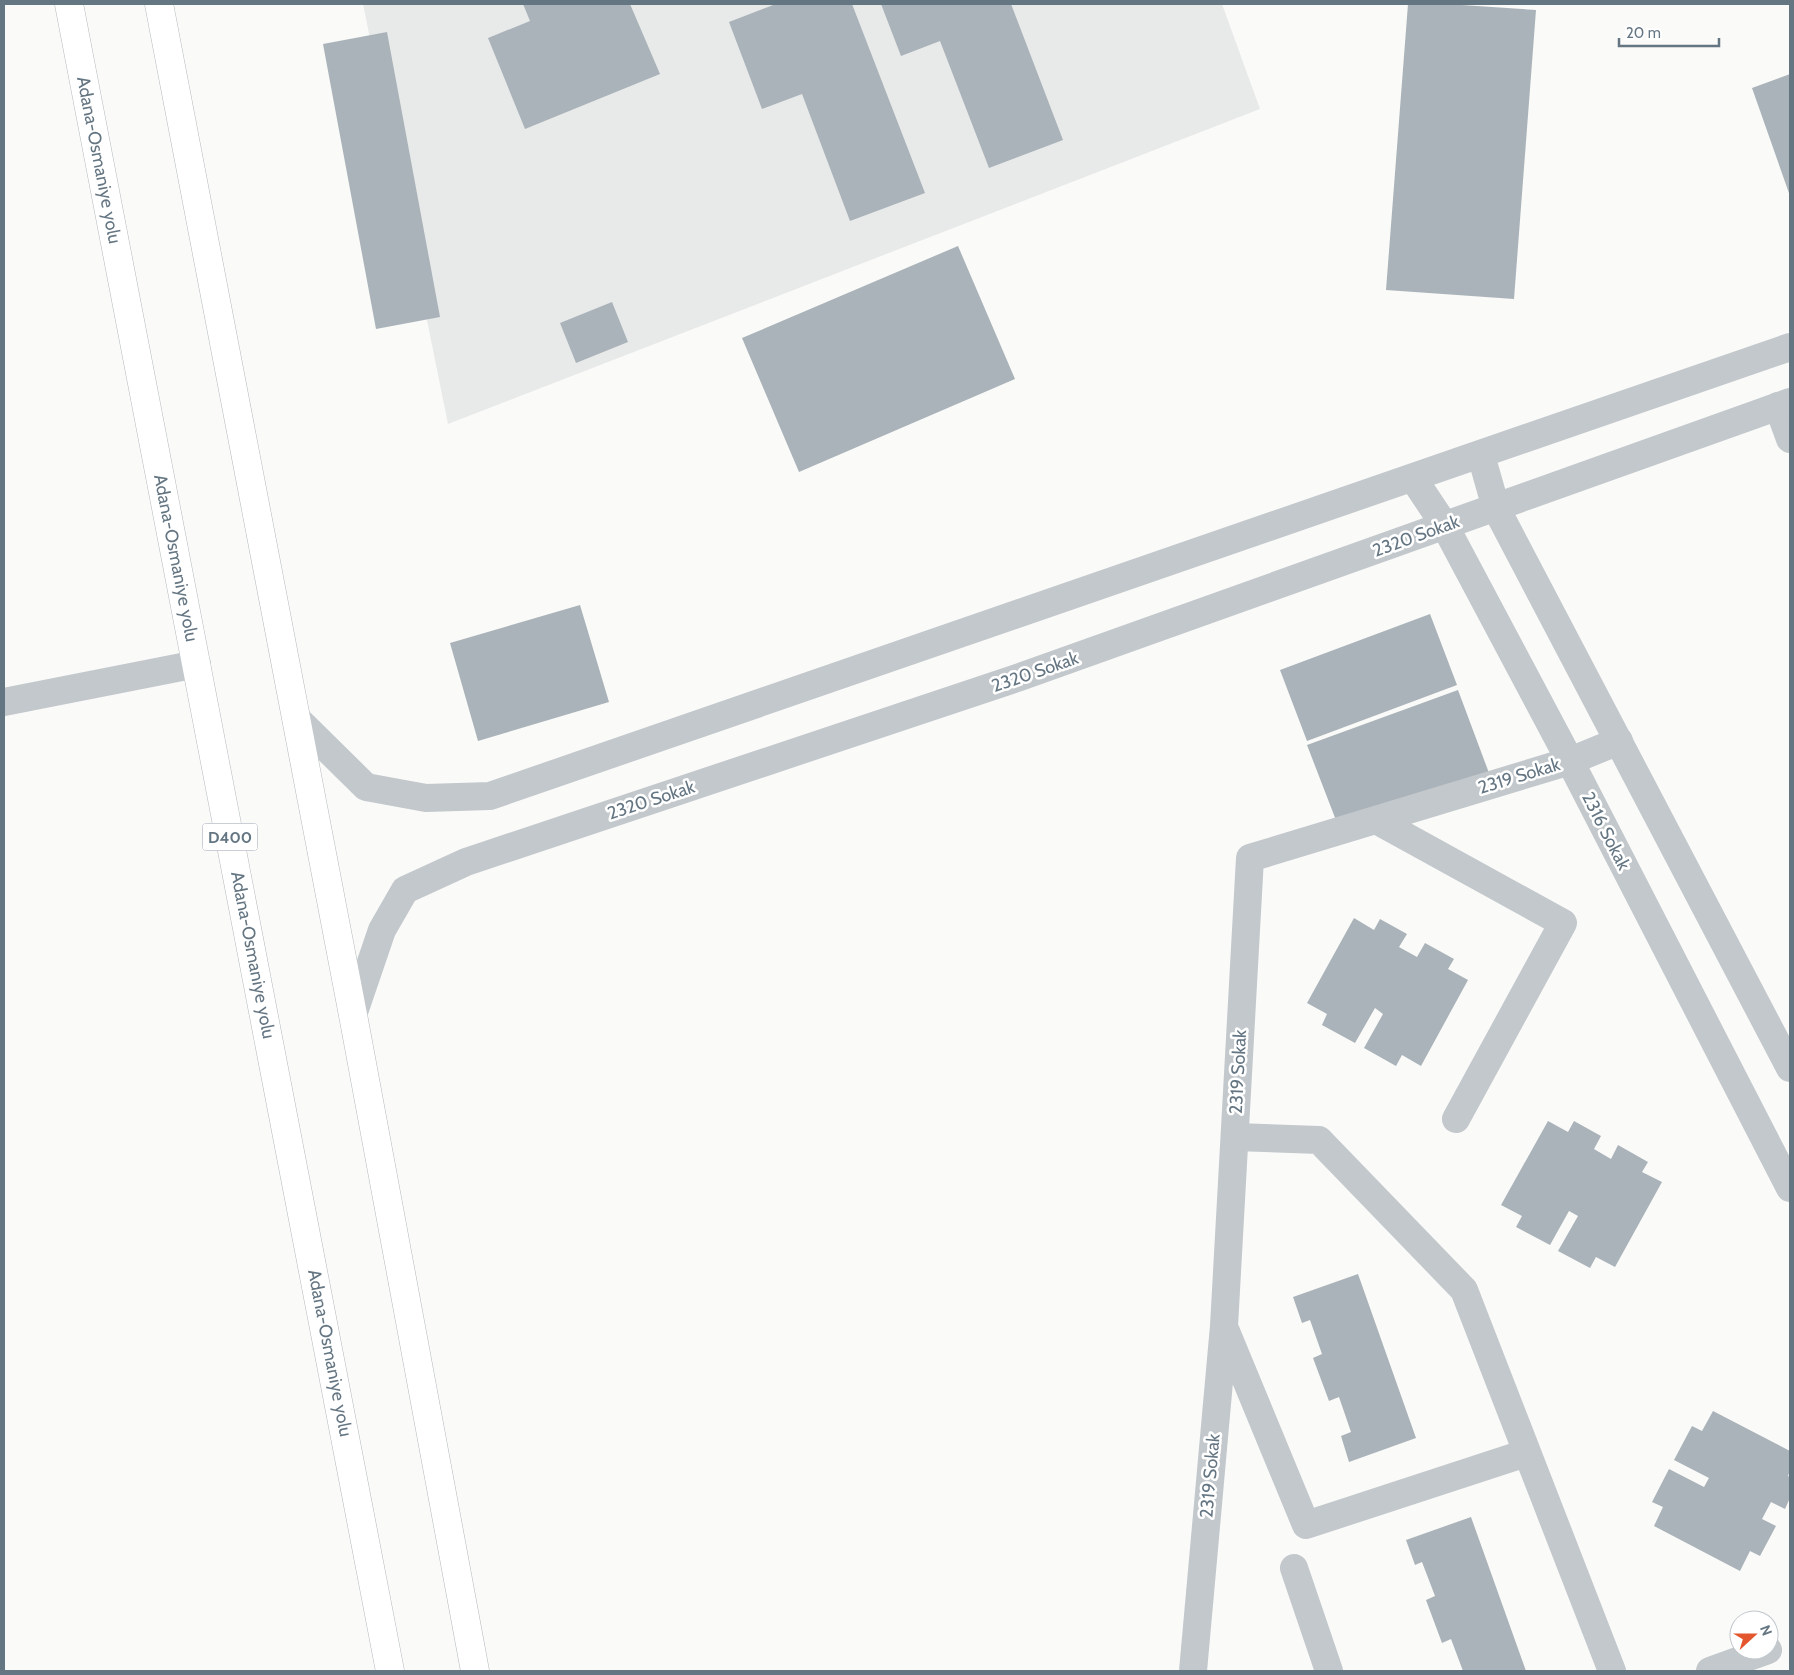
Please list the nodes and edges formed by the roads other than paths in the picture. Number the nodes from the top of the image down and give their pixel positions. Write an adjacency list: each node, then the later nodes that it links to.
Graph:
1 (69, 4): 10 (highway, Adana-Osmaniye yolu / D400)
2 (159, 4): 12 (highway)
3 (1790, 347): 6 (street)
4 (1784, 404): 5 (street); 8 (street, 2320 Sokak)
5 (1790, 439)
6 (1481, 455): 7 (street); 8 (street)
7 (1413, 478): 9 (street, 2316 Sokak); 12 (street)
8 (1496, 508): 9 (street, 2320 Sokak); 13 (street)
9 (1444, 526): 14 (street, 2316 Sokak); 16 (street, 2320 Sokak)
10 (197, 664): 11 (street); 25 (highway, Adana-Osmaniye yolu / D400)
11 (4, 702)
12 (296, 718): 16 (highway)
13 (1618, 741): 14 (street, 2319 Sokak); 17 (street)
14 (1570, 761): 15 (street, 2319 Sokak); 20 (street, 2316 Sokak)
15 (1376, 820): 18 (street); 19 (street, 2319 Sokak)
16 (353, 1014): 26 (highway)
17 (1790, 1068)
18 (1456, 1119)
19 (1235, 1137): 21 (street, 2319 Sokak); 22 (street)
20 (1790, 1188)
21 (1224, 1326): 22 (street); 27 (street, 2319 Sokak)
22 (1526, 1453): 29 (street)
23 (1294, 1568): 28 (street)
24 (1740, 1660): 30 (street)
25 (390, 1671)
26 (475, 1671)
27 (1193, 1671)
28 (1329, 1671)
29 (1612, 1671)
30 (1710, 1671)

